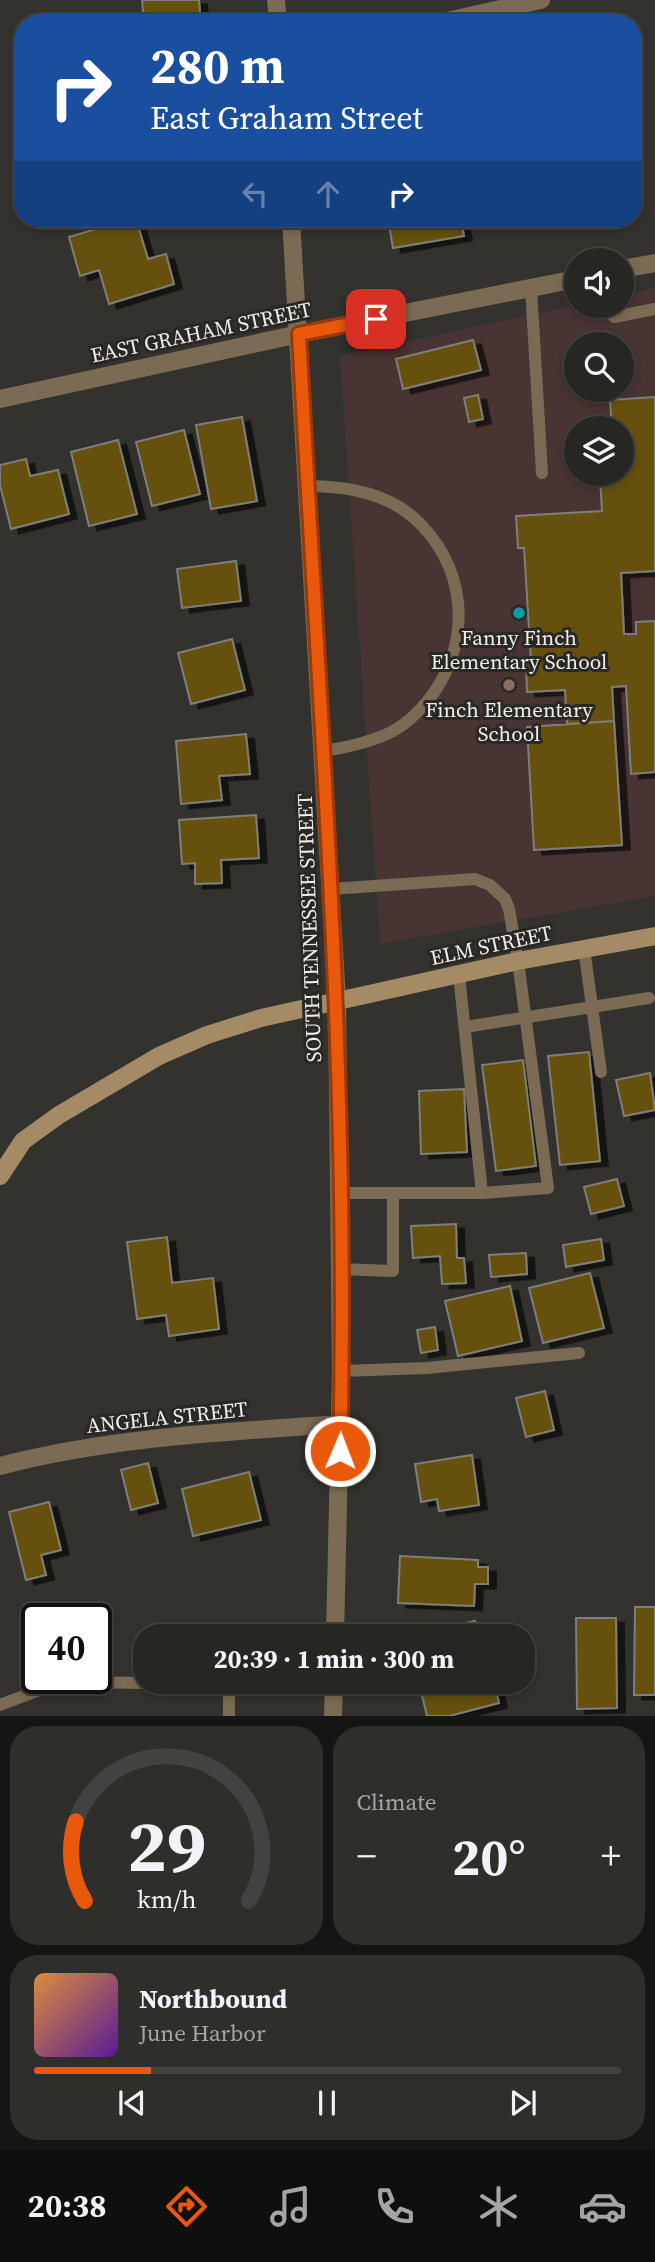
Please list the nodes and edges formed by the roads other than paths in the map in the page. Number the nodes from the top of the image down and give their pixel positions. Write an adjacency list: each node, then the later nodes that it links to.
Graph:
1 (541, 0): 2 (street)
2 (478, 14)
3 (292, 228): 10 (street, SOUTH TENNESSEE STREET)
4 (655, 262): 5 (street)
5 (634, 266)
6 (564, 281): 7 (street, EAST GRAHAM STREET)
7 (531, 288): 10 (street, EAST GRAHAM STREET); 12 (lane)
8 (655, 309): 9 (lane)
9 (634, 313)
10 (299, 334): 11 (street, EAST GRAHAM STREET); 13 (street, SOUTH TENNESSEE STREET)
11 (0, 399)
12 (542, 473)
13 (308, 486): 14 (street, SOUTH TENNESSEE STREET); 14 (lane)
14 (323, 751): 15 (street, SOUTH TENNESSEE STREET)
15 (331, 889): 18 (lane); 21 (street, SOUTH TENNESSEE STREET)
16 (655, 936): 17 (main road, ELM STREET)
17 (584, 948): 18 (main road, ELM STREET); 22 (lane)
18 (518, 961): 19 (main road, ELM STREET); 23 (lane)
19 (460, 975): 21 (main road, ELM STREET); 24 (lane)
20 (649, 998): 22 (lane)
21 (337, 1001): 26 (main road, ELM STREET); 29 (street, SOUTH TENNESSEE STREET)
22 (592, 1007): 23 (lane); 25 (lane)
23 (526, 1017): 24 (lane); 31 (lane)
24 (465, 1027): 31 (lane)
25 (601, 1072)
26 (23, 1141): 27 (main road); 28 (main road)
27 (0, 1147)
28 (0, 1176)
29 (340, 1193): 30 (lane); 32 (street, SOUTH TENNESSEE STREET)
30 (393, 1193): 31 (lane); 32 (lane)
31 (482, 1193)
32 (340, 1269): 34 (street, SOUTH TENNESSEE STREET)
33 (579, 1353): 34 (lane)
34 (341, 1371): 35 (street, SOUTH TENNESSEE STREET)
35 (341, 1424): 36 (street, ANGELA STREET); 37 (street, SOUTH TENNESSEE STREET)
36 (0, 1466)
37 (335, 1624)
38 (133, 1683): 41 (lane)
39 (229, 1694): 42 (lane)
40 (334, 1694): 43 (street)
41 (0, 1705)
42 (229, 1716)
43 (333, 1716)

